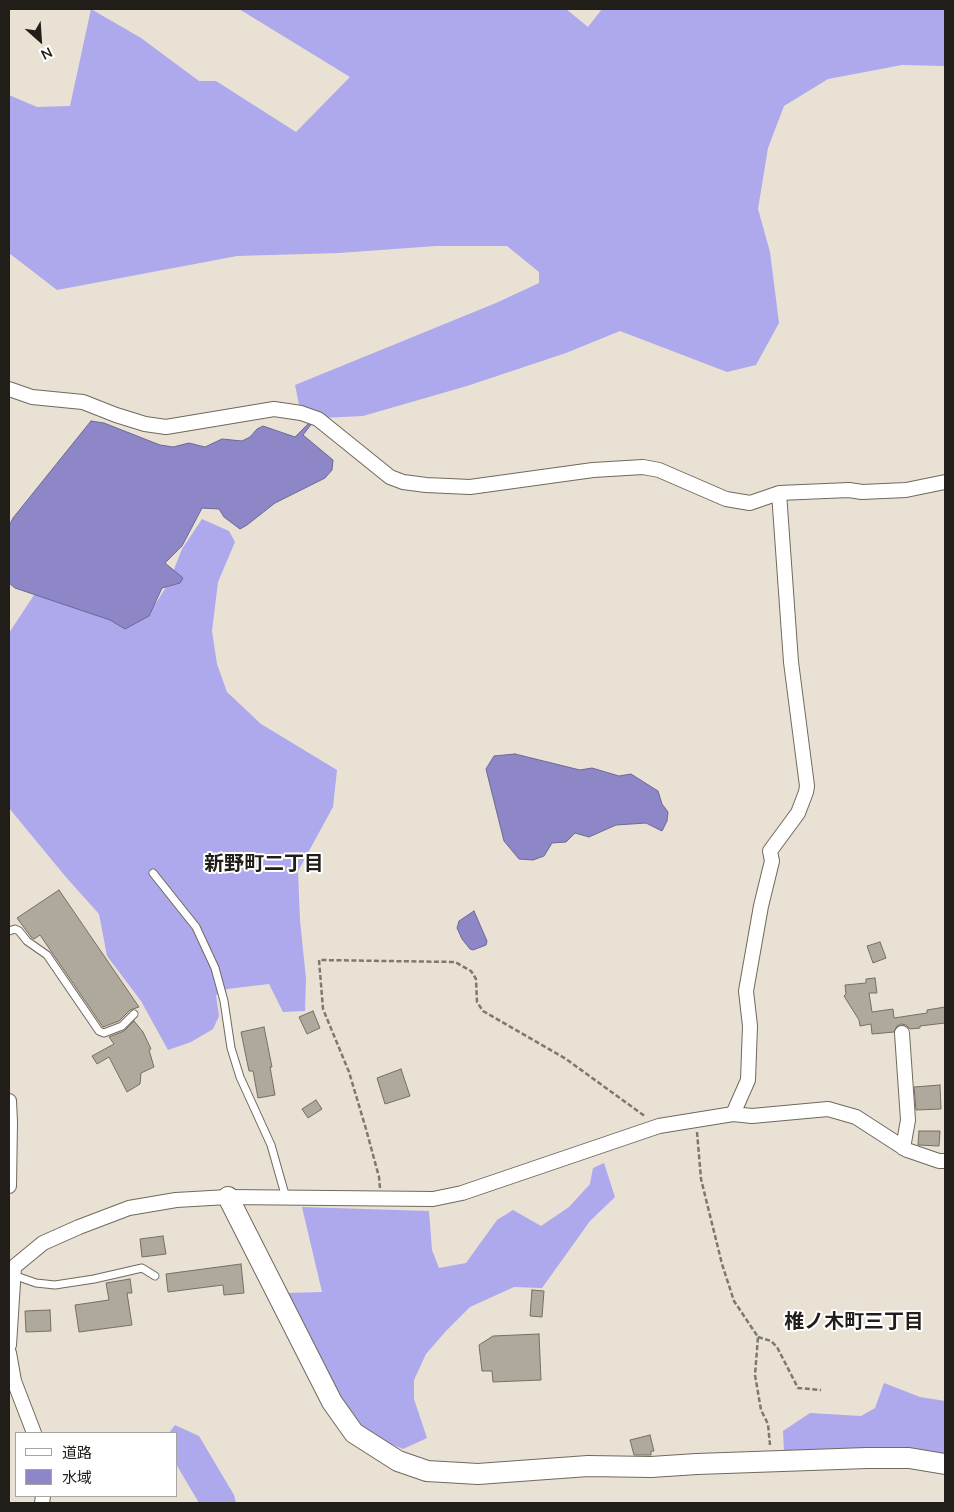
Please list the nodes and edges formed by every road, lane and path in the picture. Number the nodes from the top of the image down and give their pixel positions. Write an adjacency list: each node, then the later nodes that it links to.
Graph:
1 (9, 389): 3 (street)
2 (945, 482): 3 (street)
3 (779, 493): 9 (street)
4 (153, 873): 16 (lane)
5 (9, 931): 6 (lane)
6 (134, 1014)
7 (902, 1034): 12 (street)
8 (9, 1101): 14 (street)
9 (733, 1114): 10 (street); 12 (street)
10 (696, 1120): 11 (street); 20 (path)
11 (659, 1126): 17 (street); 17 (path)
12 (903, 1148): 13 (street)
13 (945, 1161)
14 (9, 1186)
15 (228, 1197): 16 (street); 18 (street); 25 (street)
16 (286, 1198): 17 (street)
17 (381, 1199)
18 (12, 1271): 19 (lane); 21 (street)
19 (155, 1276)
20 (758, 1337): 23 (path); 25 (path)
21 (9, 1346)
22 (9, 1354): 24 (street)
23 (821, 1390)
24 (34, 1432)
25 (771, 1462): 26 (street)
26 (945, 1464)

